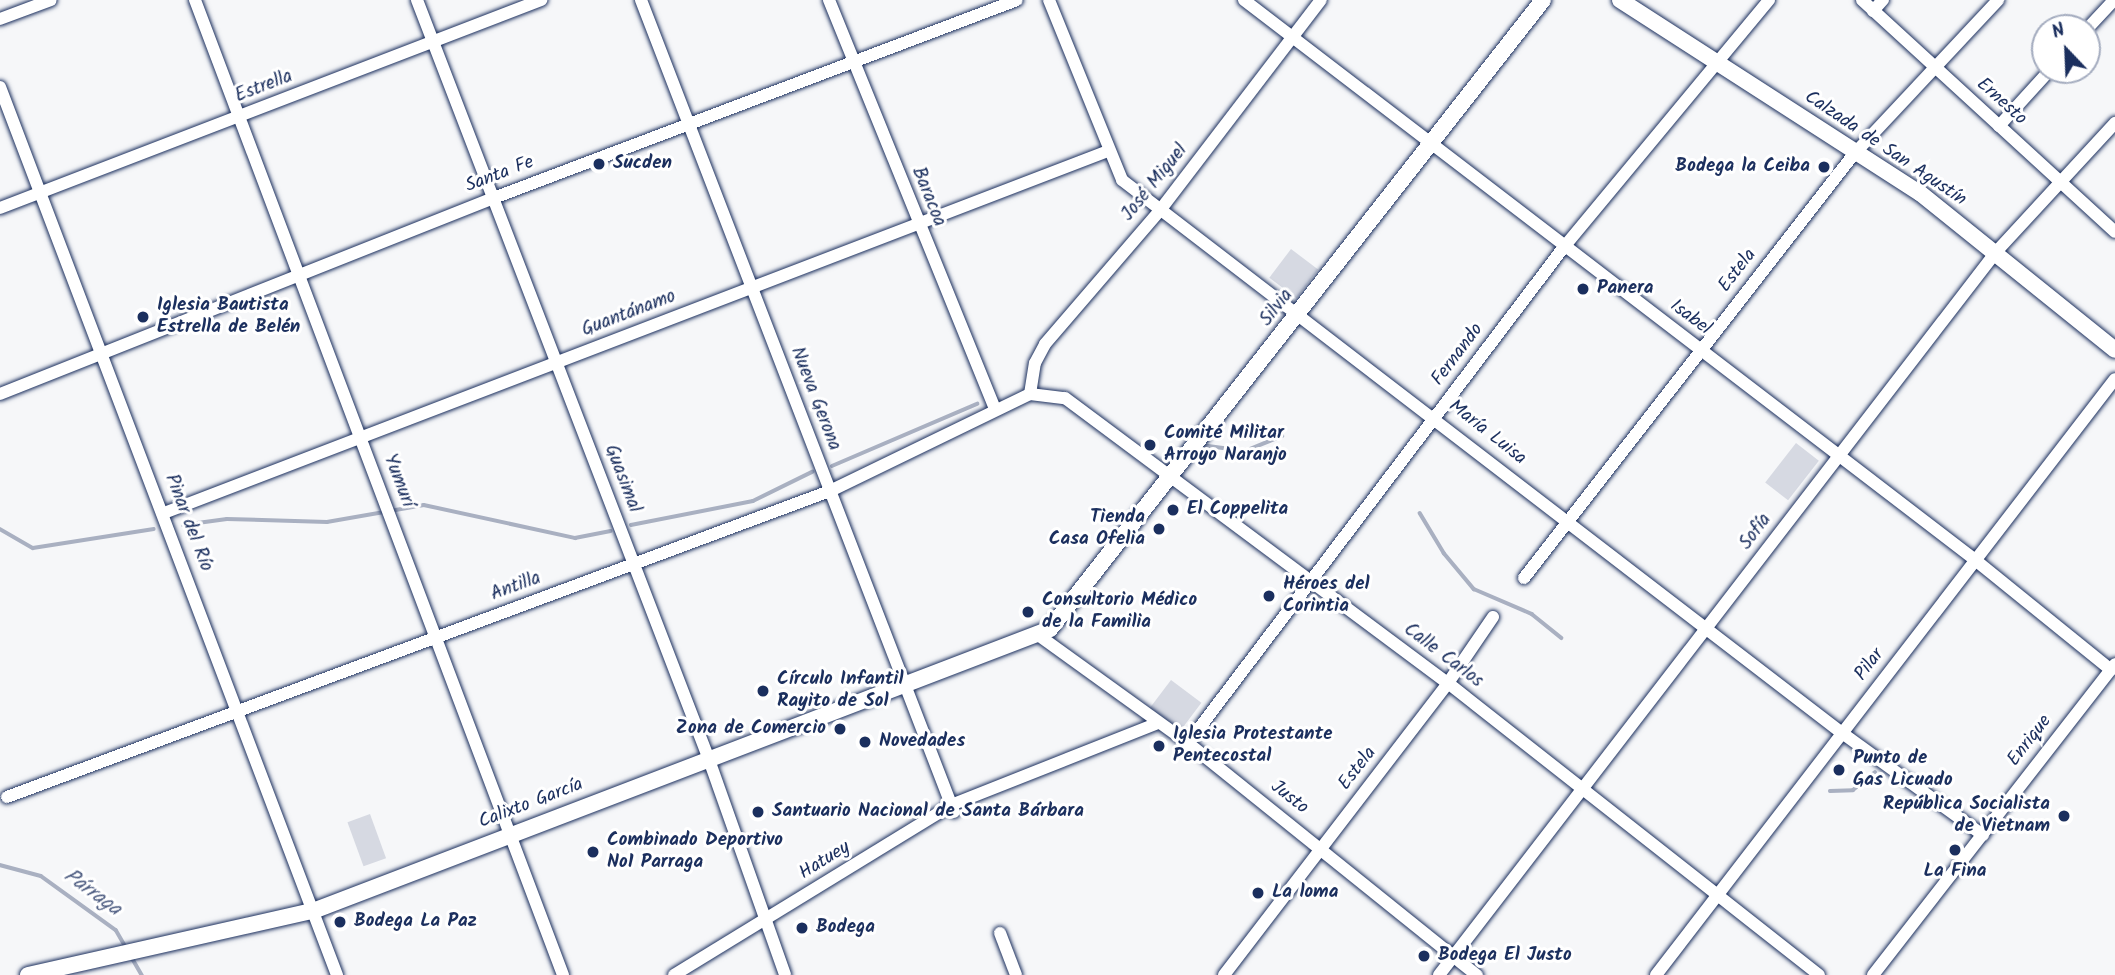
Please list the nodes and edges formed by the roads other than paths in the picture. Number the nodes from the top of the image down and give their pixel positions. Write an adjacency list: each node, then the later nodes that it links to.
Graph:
1 (51, 0): 20 (street)
2 (195, 0): 28 (street, Yumurí)
3 (417, 0): 22 (street, Guasimal)
4 (541, 0): 22 (street, Estrella)
5 (641, 0): 30 (street, Nueva Gerona)
6 (829, 0): 23 (street, Baracoa)
7 (1017, 0): 23 (street, Santa Fe)
8 (1049, 0): 33 (street, María Luisa)
9 (1244, 0): 21 (street, Isabel)
10 (1321, 0): 21 (street, José Miguel)
11 (1542, 0): 32 (main road, Silvia)
12 (1620, 0): 24 (main road, Calzada de San Agustín)
13 (1769, 0): 24 (street, Fernando)
14 (1862, 0): 18 (street, Ernesto)
15 (1884, 0): 18 (street)
16 (1998, 0): 25 (street, Estela)
17 (2113, 0): 19 (street)
18 (1873, 11): 25 (street, Ernesto)
19 (2100, 14)
20 (0, 19)
21 (1292, 38): 32 (street, Isabel); 39 (street, José Miguel)
22 (433, 41): 28 (street, Estrella); 37 (street, Guasimal)
23 (852, 61): 30 (street, Santa Fe); 40 (street, Baracoa)
24 (1716, 61): 34 (main road, Calzada de San Agustín); 42 (street, Fernando)
25 (1935, 67): 31 (street, Ernesto); 34 (street, Estela)
26 (2037, 84): 31 (street)
27 (0, 87): 36 (street, Pinar del Río)
28 (239, 117): 36 (street, Estrella); 44 (street, Yumurí)
29 (2115, 123): 35 (street, Sofía)
30 (687, 124): 37 (street, Santa Fe); 45 (street, Nueva Gerona)
31 (1999, 126): 35 (street, Ernesto)
32 (1428, 145): 42 (street, Isabel); 46 (main road, Silvia)
33 (1108, 151): 39 (street, María Luisa); 40 (street, Guantánamo)
34 (1854, 154): 43 (main road, Calzada de San Agustín); 47 (street, Estela)
35 (2060, 182): 41 (street, Ernesto); 43 (street, Sofía)
36 (41, 193): 38 (street, Estrella); 49 (street, Pinar del Río)
37 (491, 199): 44 (street, Santa Fe); 50 (street, Guasimal)
38 (0, 208)
39 (1161, 209): 46 (street, María Luisa); 53 (street, José Miguel)
40 (917, 223): 45 (street, Guantánamo); 54 (street, Baracoa)
41 (2115, 232)
42 (1564, 247): 47 (street, Isabel); 55 (street, Fernando)
43 (1996, 252): 48 (main road, Calzada de San Agustín); 57 (street, Sofía)
44 (298, 274): 49 (street, Santa Fe); 56 (street, Yumurí)
45 (751, 287): 50 (street, Guantánamo); 59 (street, Nueva Gerona)
46 (1301, 313): 55 (street, María Luisa); 58 (main road, Silvia)
47 (1701, 350): 57 (street, Isabel); 61 (street, Estela)
48 (2115, 350)
49 (100, 351): 52 (street, Santa Fe); 60 (street, Pinar del Río)
50 (555, 363): 56 (street, Guantánamo); 63 (street, Guasimal)
51 (2115, 379): 62 (street, Pilar)
52 (0, 394)
53 (1030, 394): 54 (street, Antilla); 58 (street, Calle Carlos)
54 (995, 408): 59 (street, Antilla)
55 (1435, 417): 61 (street, María Luisa); 65 (street, Fernando)
56 (361, 437): 60 (street, Guantánamo); 69 (street, Yumurí)
57 (1837, 457): 62 (street, Isabel); 67 (street, Sofía)
58 (1169, 477): 65 (street, Calle Carlos); 68 (main road, Silvia)
59 (830, 491): 63 (street, Antilla); 71 (street, Nueva Gerona)
60 (164, 513): 73 (street, Pinar del Río)
61 (1567, 521): 64 (street, Estela); 67 (street, María Luisa)
62 (1974, 559): 70 (street, Isabel); 75 (street, Pilar)
63 (634, 565): 69 (street, Antilla); 77 (street, Guasimal)
64 (1524, 578)
65 (1308, 580): 72 (street, Calle Carlos); 76 (street, Fernando)
66 (1493, 617): 72 (street, Estela)
67 (1706, 628): 75 (street, María Luisa); 78 (street, Sofía)
68 (1038, 635): 71 (main road, Calixto García); 74 (street, Justo)
69 (435, 638): 73 (street, Antilla); 81 (street, Yumurí)
70 (2113, 667): 82 (street, Enrique)
71 (903, 682): 77 (main road, Calixto García); 80 (street, Nueva Gerona)
72 (1448, 683): 78 (street, Calle Carlos); 83 (street, Estela)
73 (239, 715): 79 (street, Antilla); 85 (street, Pinar del Río)
74 (1156, 724): 76 (street, Justo); 80 (street, Hatuey)
75 (1842, 733): 82 (street, María Luisa); 84 (street, Pilar)
76 (1188, 743): 83 (street, Justo)
77 (708, 757): 81 (main road, Calixto García); 86 (street, Guasimal)
78 (1581, 790): 84 (street, Calle Carlos); 88 (street, Sofía)
79 (7, 797)
80 (953, 809): 86 (street, Hatuey)
81 (511, 834): 85 (main road, Calixto García); 91 (street, Yumurí)
82 (1983, 835): 100 (street, Enrique)
83 (1321, 848): 88 (street, Justo); 95 (street, Estela)
84 (1717, 898): 98 (street, Pilar); 99 (street, Calle Carlos)
85 (313, 911): 89 (main road, Calixto García); 90 (street, Pinar del Río)
86 (766, 920): 92 (street, Hatuey); 93 (street, Guasimal)
87 (1000, 933): 94 (street)
88 (1455, 956): 96 (street, Sofía); 97 (street, Justo)
89 (37, 974)
90 (337, 975)
91 (563, 975)
92 (674, 975)
93 (785, 975)
94 (1016, 975)
95 (1224, 975)
96 (1439, 975)
97 (1477, 975)
98 (1656, 975)
99 (1819, 975)
100 (1873, 975)

